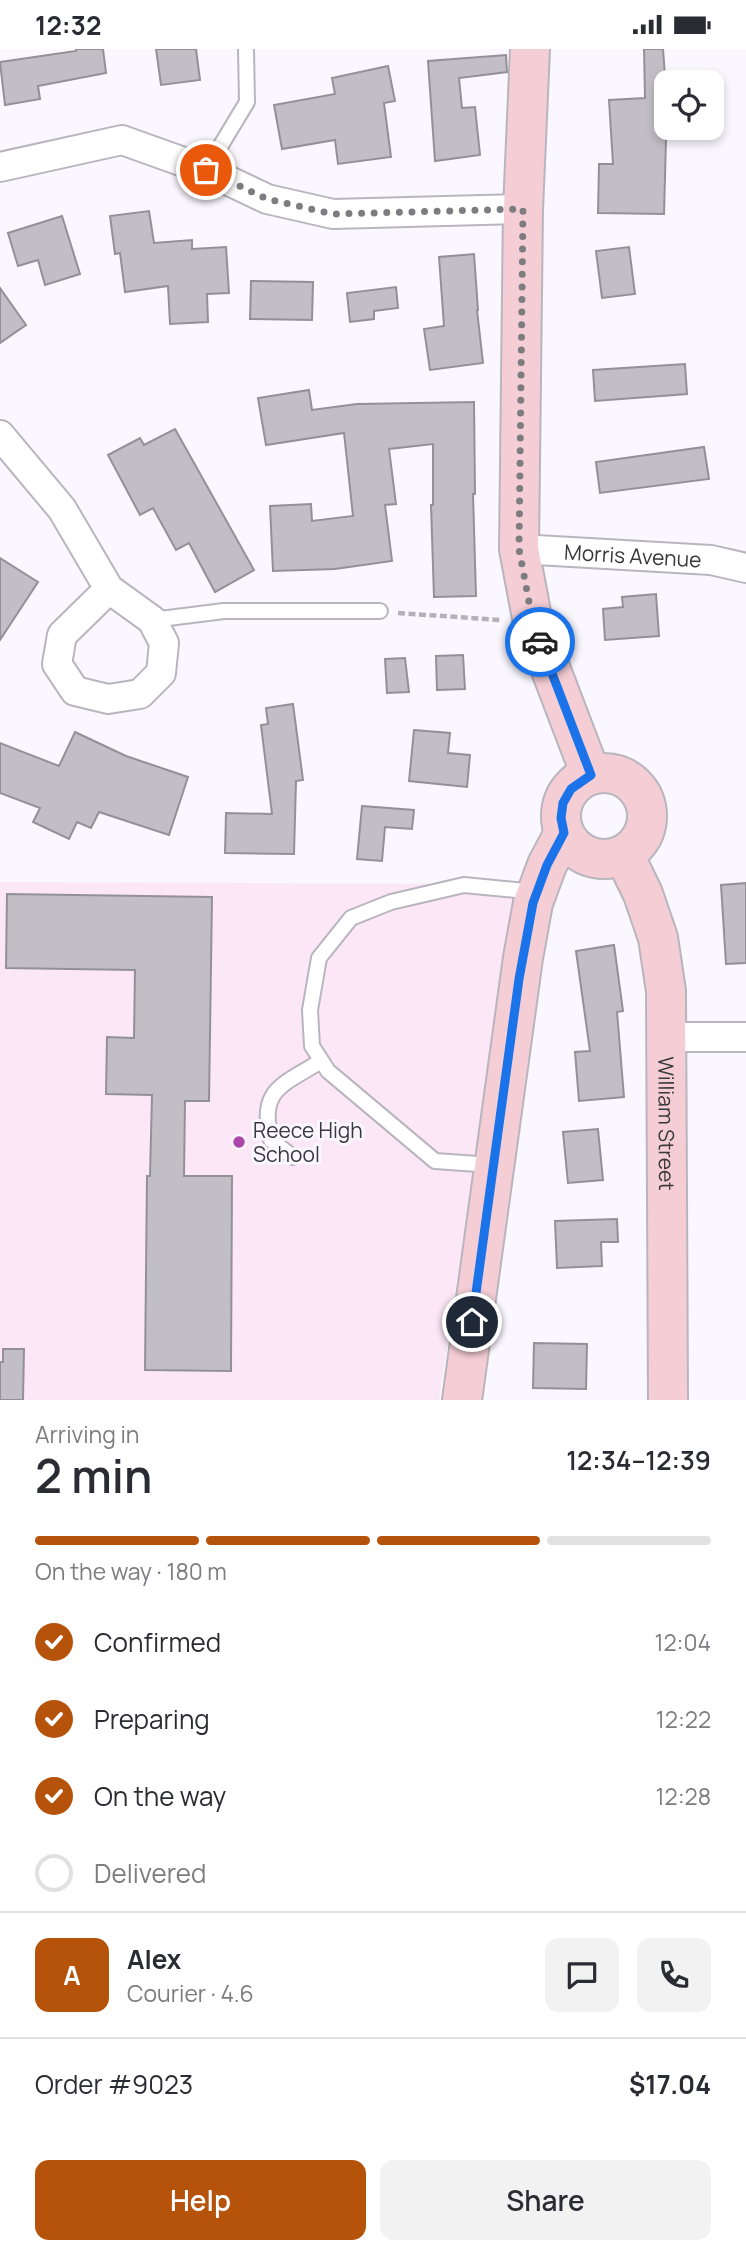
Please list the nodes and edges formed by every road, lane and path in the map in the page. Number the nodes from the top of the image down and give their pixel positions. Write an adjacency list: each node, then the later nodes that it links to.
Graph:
1 (246, 49): 4 (lane)
2 (530, 49): 5 (main road)
3 (0, 167): 4 (street)
4 (206, 170): 5 (street)
5 (523, 209): 7 (main road)
6 (0, 435): 9 (street)
7 (519, 549): 8 (street, Morris Avenue); 12 (main road)
8 (746, 568)
9 (109, 589): 11 (street); 11 (street)
10 (380, 611): 11 (lane); 12 (path)
11 (152, 620)
12 (533, 623): 13 (main road)
13 (591, 775): 14 (main road); 15 (main road)
14 (564, 833): 15 (main road); 16 (main road)
15 (624, 855): 17 (main road, William Street)
16 (537, 893): 19 (lane); 21 (main road)
17 (667, 1037): 18 (street); 23 (main road, William Street)
18 (746, 1037)
19 (321, 1061): 20 (lane); 21 (lane)
20 (293, 1157)
21 (494, 1165): 22 (main road)
22 (462, 1400)
23 (668, 1400)

